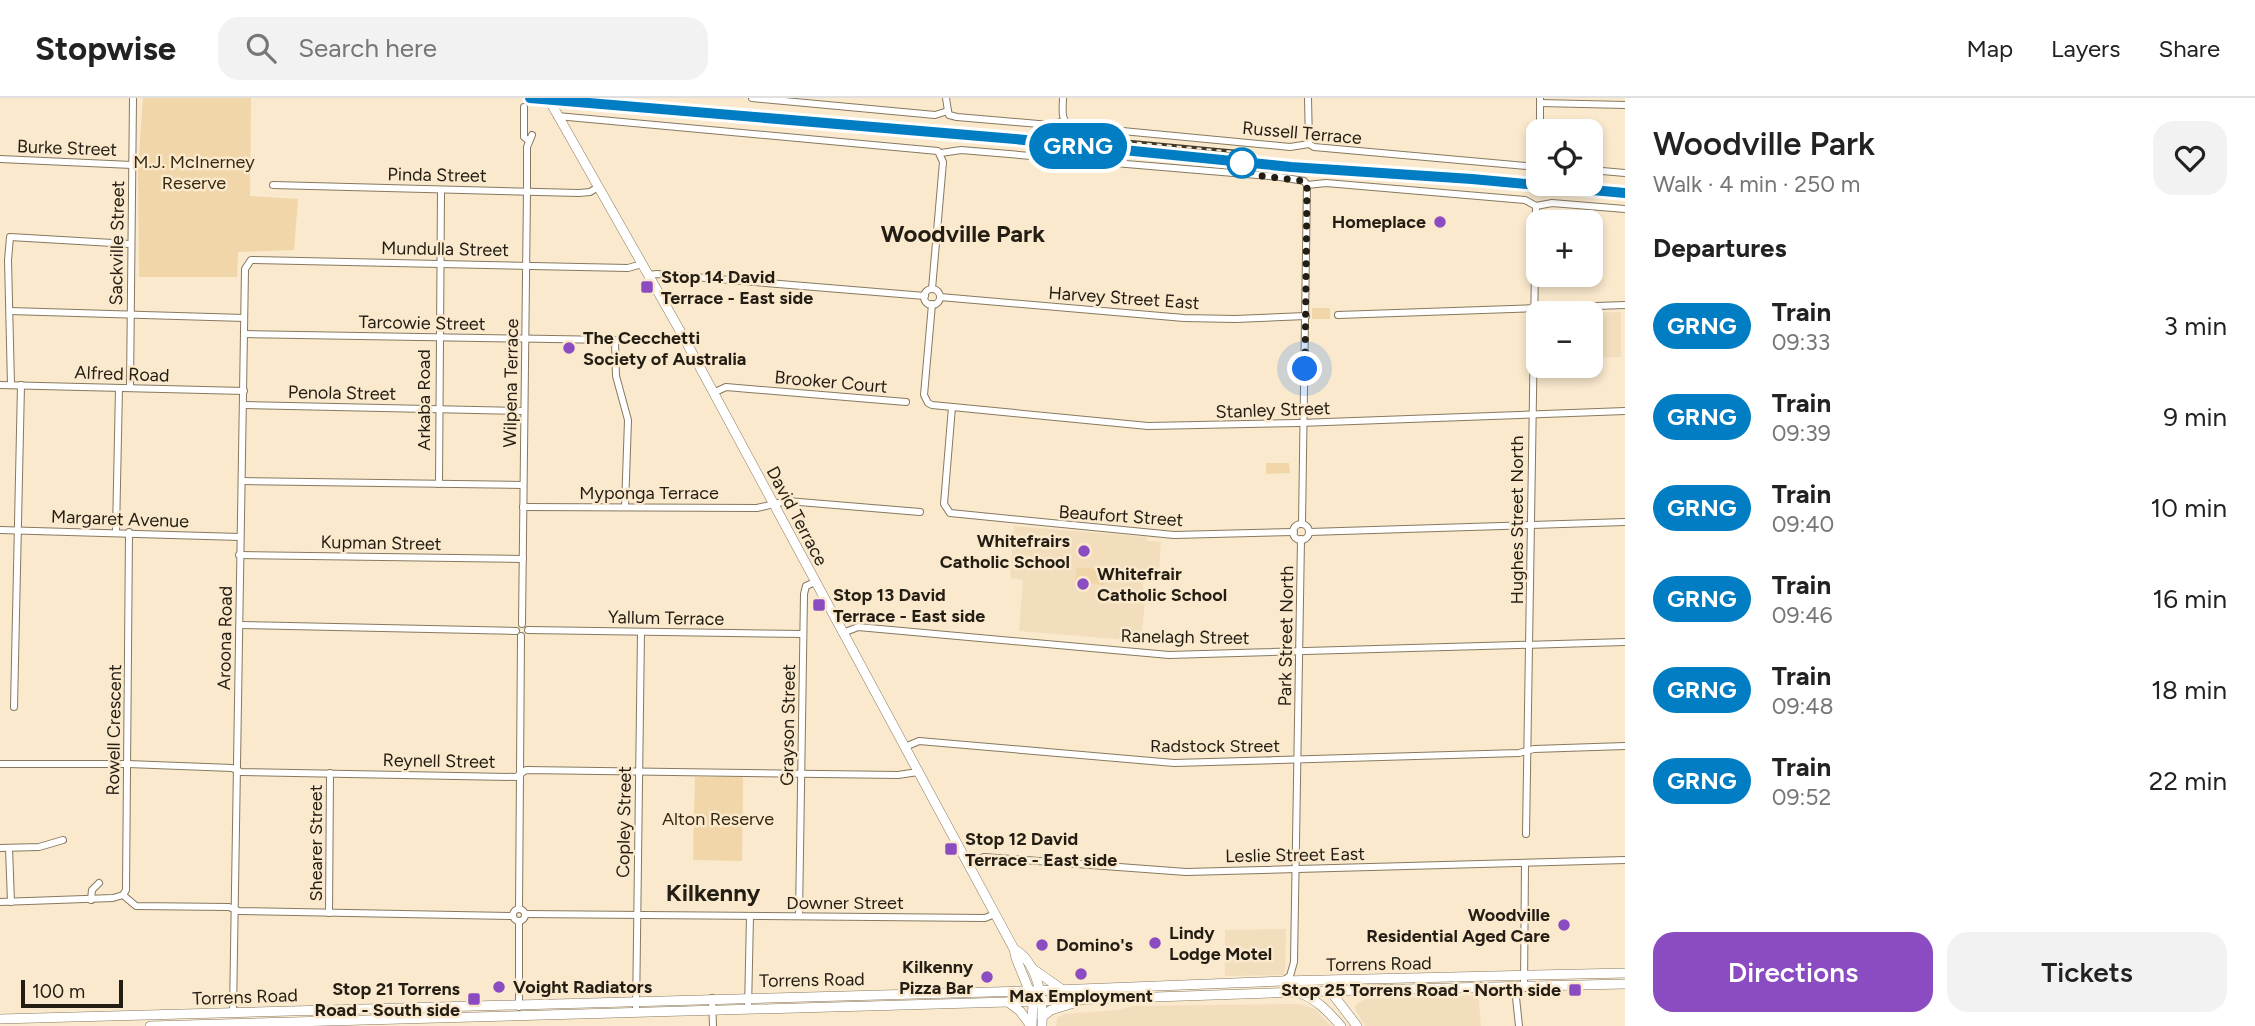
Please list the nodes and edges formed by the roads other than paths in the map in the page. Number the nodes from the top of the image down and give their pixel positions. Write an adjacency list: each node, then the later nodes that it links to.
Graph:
1 (133, 98): 17 (street, Sackville Street)
2 (752, 98): 10 (street, Russell Terrace)
3 (946, 98): 10 (street)
4 (1063, 98): 12 (street)
5 (1308, 98): 14 (street)
6 (548, 99): 11 (main road, David Terrace)
7 (1540, 101): 8 (street); 13 (street)
8 (1625, 105)
9 (524, 107): 25 (street, Wilpena Terrace)
10 (948, 111): 12 (street, Russell Terrace)
11 (557, 116): 15 (street); 23 (main road, David Terrace)
12 (1063, 119): 14 (street, Russell Terrace)
13 (1540, 119)
14 (1309, 144): 18 (street, Russell Terrace)
15 (940, 152): 22 (street); 35 (street)
16 (0, 159): 17 (street, Burke Street)
17 (132, 164): 28 (street, Sackville Street)
18 (1526, 166)
19 (1603, 171): 20 (street)
20 (1625, 173)
21 (273, 185): 24 (street, Pinda Street)
22 (1307, 185): 26 (street); 46 (street)
23 (598, 187): 25 (street, Pinda Street); 32 (main road, David Terrace)
24 (441, 190): 25 (street, Pinda Street); 30 (street, Arkaba Road)
25 (527, 191): 33 (street, Wilpena Terrace)
26 (1536, 206): 27 (street); 38 (street, Hughes Street North)
27 (1625, 209)
28 (130, 244): 29 (street); 44 (street, Sackville Street)
29 (4, 260): 43 (street)
30 (440, 262): 31 (street, Mundulla Street); 33 (street, Mundulla Street); 50 (street, Arkaba Road)
31 (247, 264): 47 (street, Aroona Road)
32 (642, 264): 33 (street, Mundulla Street); 34 (main road, David Terrace)
33 (526, 265): 51 (street, Wilpena Terrace)
34 (648, 275): 36 (street); 49 (main road, David Terrace)
35 (932, 289): 36 (street); 37 (street)
36 (925, 296): 39 (street)
37 (940, 297): 39 (street); 46 (street, Harvey Street East)
38 (1535, 301)
39 (932, 304): 63 (street, Stanley Street)
40 (1603, 305): 41 (street)
41 (1625, 305)
42 (1526, 307): 45 (street)
43 (10, 312): 44 (street); 55 (street)
44 (131, 314): 47 (street); 58 (street, Sackville Street)
45 (1338, 315)
46 (1306, 316): 68 (street)
47 (244, 318): 48 (street, Aroona Road)
48 (244, 334): 50 (street, Tarcowie Street); 59 (street, Aroona Road)
49 (683, 336): 52 (street, Tarcowie Street); 60 (main road, David Terrace)
50 (438, 337): 51 (street, Tarcowie Street); 64 (street, Arkaba Road)
51 (525, 339): 52 (street, Tarcowie Street); 65 (street, Wilpena Terrace)
52 (615, 341): 74 (street)
53 (1533, 378): 67 (street, Hughes Street North)
54 (0, 385): 55 (street, Alfred Road)
55 (11, 385): 56 (street, Alfred Road)
56 (21, 385): 57 (street, Alfred Road); 80 (street)
57 (119, 388): 58 (street, Alfred Road); 81 (street)
58 (130, 388): 59 (street, Alfred Road)
59 (244, 391): 62 (street, Aroona Road)
60 (713, 393): 61 (street, Brooker Court); 72 (main road, David Terrace)
61 (905, 402)
62 (244, 405): 64 (street, Penola Street); 69 (street, Aroona Road)
63 (952, 407): 68 (street, Stanley Street); 83 (street, Beaufort Street)
64 (439, 409): 65 (street, Penola Street); 70 (street, Arkaba Road)
65 (524, 411): 71 (street, Wilpena Terrace)
66 (1625, 411): 67 (street, Stanley Street)
67 (1532, 415): 68 (street, Stanley Street); 78 (street, Hughes Street North)
68 (1303, 423): 77 (street)
69 (242, 481): 70 (street); 85 (street, Aroona Road)
70 (439, 484): 71 (street)
71 (523, 485): 73 (street, Wilpena Terrace)
72 (773, 504): 74 (street, Myponga Terrace); 75 (street, Myponga Terrace); 89 (main road, David Terrace)
73 (523, 507): 74 (street, Myponga Terrace); 88 (street, Wilpena Terrace)
74 (625, 507)
75 (920, 512)
76 (1625, 522): 78 (street)
77 (1302, 524): 83 (street); 84 (street)
78 (1532, 524): 84 (street); 97 (street, Hughes Street North)
79 (0, 530): 80 (street, Margaret Avenue)
80 (19, 530): 81 (street, Margaret Avenue); 99 (street)
81 (116, 532): 82 (street, Margaret Avenue)
82 (129, 532): 85 (street, Margaret Avenue); 105 (street, Rowell Crescent)
83 (1294, 532): 86 (street)
84 (1309, 532): 86 (street)
85 (240, 537): 87 (street, Aroona Road)
86 (1301, 540): 98 (street, Park Street North)
87 (239, 555): 88 (street, Kupman Street); 90 (street, Aroona Road)
88 (523, 559): 91 (street, Wilpena Terrace)
89 (815, 582): 93 (main road, David Terrace); 95 (street, Grayson Street)
90 (240, 625): 94 (street); 106 (street, Aroona Road)
91 (525, 627): 92 (street, Yallum Terrace); 94 (street); 94 (street)
92 (641, 632): 95 (street, Yallum Terrace); 107 (street, Copley Street)
93 (843, 633): 98 (street, Ranelagh Street); 101 (main road, David Terrace)
94 (519, 634): 110 (street)
95 (803, 634): 111 (street, Grayson Street)
96 (1625, 642): 97 (street, Ranelagh Street)
97 (1530, 644): 98 (street, Ranelagh Street); 102 (street, Hughes Street North)
98 (1299, 652): 103 (street, Park Street North)
99 (14, 707)
100 (1625, 746): 102 (street, Radstock Street)
101 (905, 747): 103 (street, Radstock Street); 108 (main road, David Terrace)
102 (1527, 751): 103 (street, Radstock Street); 112 (street, Hughes Street North)
103 (1299, 760): 119 (street, Park Street North)
104 (0, 764): 105 (street, Reynell Street)
105 (128, 764): 106 (street, Reynell Street); 121 (street, Rowell Crescent)
106 (237, 771): 109 (street, Reynell Street); 125 (street, Aroona Road)
107 (639, 771): 110 (street, Reynell Street); 111 (street, Reynell Street); 130 (street, Copley Street)
108 (918, 772): 111 (street, Reynell Street); 117 (main road, David Terrace)
109 (330, 774): 110 (street, Reynell Street); 127 (street, Shearer Street)
110 (521, 774): 126 (street)
111 (801, 774): 132 (street, Grayson Street)
112 (1526, 834)
113 (63, 840): 115 (street)
114 (0, 848): 115 (street)
115 (9, 848): 124 (street)
116 (1625, 860): 118 (street, Leslie Street East)
117 (968, 863): 119 (street, Leslie Street East); 128 (main road, David Terrace)
118 (1525, 863): 119 (street, Leslie Street East); 137 (street)
119 (1296, 870): 138 (street, Park Street North)
120 (99, 883): 122 (street)
121 (123, 895): 122 (street); 125 (street)
122 (91, 900): 124 (street)
123 (0, 902): 124 (street)
124 (11, 902)
125 (234, 909): 127 (street); 158 (street, Aroona Road)
126 (522, 912): 129 (street); 130 (street, Downer Street); 133 (street)
127 (329, 913): 129 (street)
128 (995, 914): 132 (street, Downer Street); 134 (main road, David Terrace)
129 (513, 916): 133 (street)
130 (637, 916): 131 (street, Downer Street); 151 (street, Copley Street)
131 (750, 916): 132 (street, Downer Street); 149 (street)
132 (799, 916)
133 (519, 922): 153 (street)
134 (1014, 949): 135 (main road, David Terrace); 146 (main road, David Terrace)
135 (1031, 968): 141 (main road); 146 (main road, David Terrace)
136 (1625, 973): 137 (main road, Torrens Road)
137 (1524, 977): 139 (main road, Torrens Road); 142 (street)
138 (1282, 981): 139 (main road, Torrens Road); 141 (main road, Torrens Road)
139 (1322, 981): 144 (main road)
140 (1625, 985): 142 (main road, Torrens Road)
141 (1060, 988): 146 (main road, Torrens Road)
142 (1520, 988): 143 (main road, Torrens Road); 172 (street)
143 (1360, 990): 144 (main road, Torrens Road); 160 (main road)
144 (1326, 991): 145 (main road, Torrens Road); 160 (main road); 170 (main road)
145 (1293, 992): 150 (main road, Torrens Road); 169 (main road)
146 (1036, 995): 147 (main road, Torrens Road); 150 (main road, Torrens Road); 152 (main road, Torrens Road); 164 (main road); 168 (main road)
147 (838, 996): 149 (main road, Torrens Road); 154 (main road)
148 (712, 998): 149 (main road, Torrens Road); 151 (main road, Torrens Road); 155 (street)
149 (748, 998): 156 (street)
150 (1082, 1000): 164 (main road)
151 (636, 1001): 153 (main road, Torrens Road); 159 (street, Copley Street)
152 (1008, 1002): 154 (main road, Torrens Road); 168 (main road)
153 (519, 1004): 157 (main road, Torrens Road); 161 (street)
154 (838, 1007): 156 (main road, Torrens Road)
155 (713, 1010): 156 (main road, Torrens Road); 159 (main road, Torrens Road); 167 (street)
156 (748, 1010)
157 (269, 1012): 158 (main road, Torrens Road); 165 (street)
158 (233, 1013): 163 (main road, Torrens Road)
159 (636, 1013): 161 (main road, Torrens Road)
160 (1347, 1014): 171 (main road)
161 (519, 1016): 165 (main road, Torrens Road)
162 (0, 1018): 163 (main road, Torrens Road)
163 (75, 1021)
164 (1042, 1021)
165 (272, 1024): 166 (main road, Torrens Road)
166 (149, 1026)
167 (713, 1026)
168 (1031, 1026)
169 (1340, 1026)
170 (1349, 1026)
171 (1357, 1026)
172 (1519, 1026)

